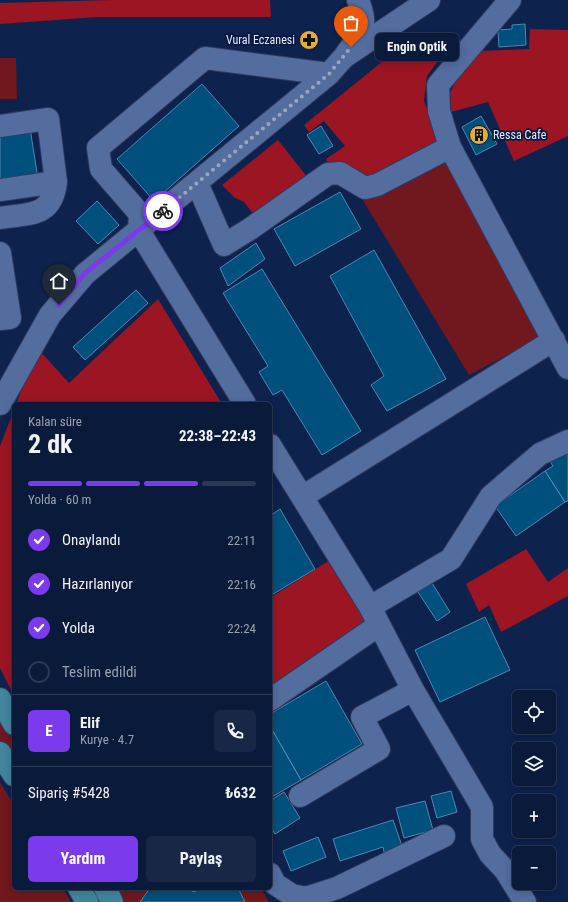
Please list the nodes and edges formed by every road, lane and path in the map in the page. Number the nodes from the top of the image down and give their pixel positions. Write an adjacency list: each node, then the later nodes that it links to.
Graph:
1 (358, 0): 4 (street)
2 (429, 0): 4 (street)
3 (510, 0): 7 (street)
4 (344, 57): 5 (street)
5 (329, 74): 9 (street); 12 (street)
6 (0, 126): 8 (street)
7 (450, 147): 9 (street); 15 (street)
8 (56, 182): 10 (street); 11 (street)
9 (197, 183): 12 (street)
10 (0, 190)
11 (0, 218)
12 (139, 231): 17 (street); 18 (street)
13 (0, 253): 14 (street)
14 (0, 319)
15 (554, 340): 16 (street); 21 (street)
16 (568, 368)
17 (1, 399)
18 (244, 402)
19 (568, 441): 22 (street)
20 (272, 448): 21 (street)
21 (302, 497): 22 (street)
22 (374, 616): 23 (street); 24 (street)
23 (413, 690): 29 (street); 37 (street)
24 (272, 698)
25 (0, 699): 26 (main road)
26 (12, 720)
27 (0, 753): 28 (main road)
28 (12, 772)
29 (300, 796)
30 (444, 836): 34 (street)
31 (272, 878): 34 (street)
32 (80, 890): 35 (main road)
33 (106, 890): 36 (main road)
34 (341, 895)
35 (87, 902)
36 (112, 902)
37 (525, 902)

